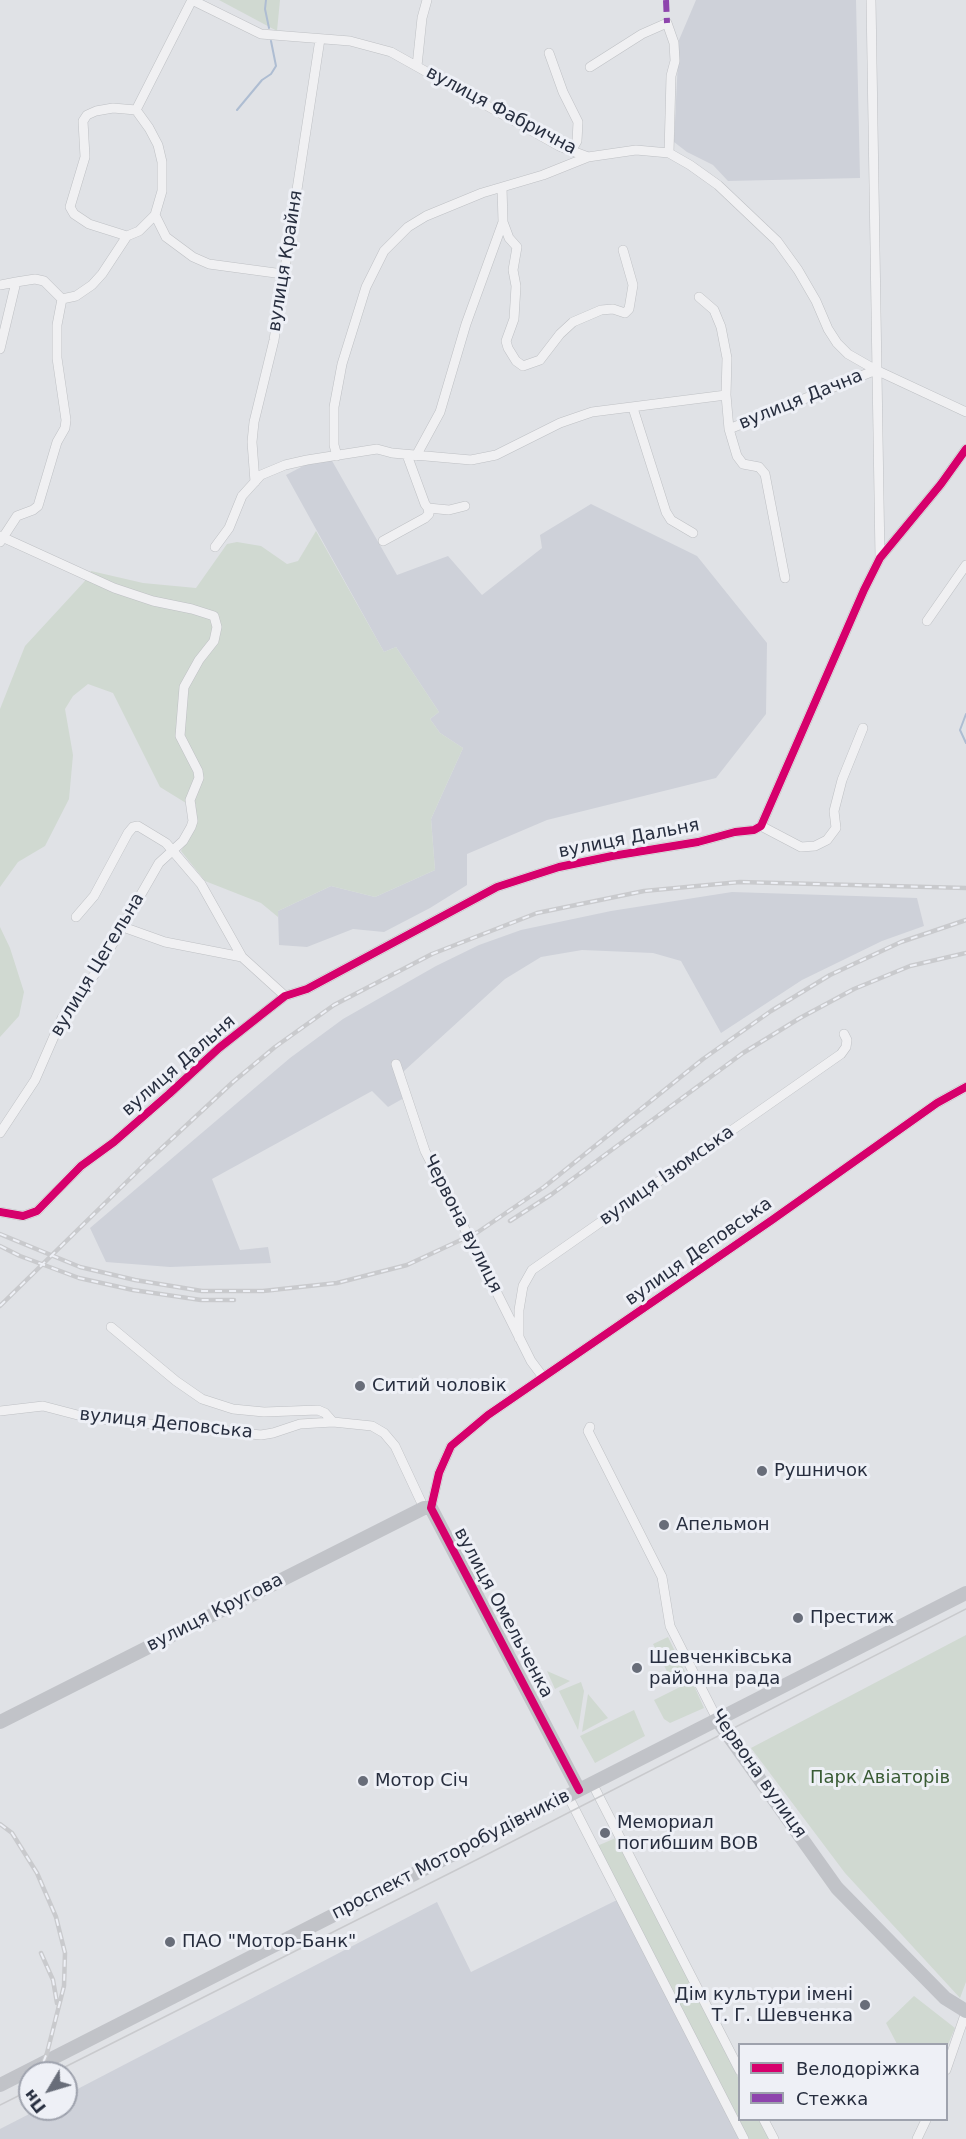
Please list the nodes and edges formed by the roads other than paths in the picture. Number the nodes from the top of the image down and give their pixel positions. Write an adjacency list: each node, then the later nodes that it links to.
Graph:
1 (192, 0): 4 (street, вулиця Фабрична); 8 (street)
2 (427, 0): 6 (street)
3 (871, 0): 23 (street, вулиця Дачна)
4 (320, 39): 6 (street, вулиця Фабрична); 17 (street, вулиця Крайня)
5 (549, 54): 9 (street)
6 (417, 66): 9 (street, вулиця Фабрична)
7 (590, 67): 10 (street)
8 (136, 110): 13 (street); 15 (street)
9 (571, 151): 11 (street, вулиця Фабрична)
10 (669, 153): 11 (street, вулиця Фабрична); 23 (street, вулиця Фабрична)
11 (588, 157): 12 (street)
12 (502, 187): 14 (street); 30 (street)
13 (155, 215): 15 (street); 17 (street)
14 (503, 222): 16 (street); 29 (street)
15 (127, 236): 21 (street)
16 (623, 250)
17 (283, 274): 31 (street, вулиця Крайня)
18 (16, 282): 19 (street); 21 (street); 22 (street)
19 (0, 285)
20 (699, 297): 24 (street)
21 (62, 299): 35 (street)
22 (0, 349)
23 (876, 370): 26 (street, вулиця Фабрична); 27 (street, вулиця Дачна); 38 (street, вулиця Дачна)
24 (726, 395): 25 (street, вулиця Дачна); 27 (street, вулиця Дачна)
25 (633, 408): 29 (street, вулиця Дачна); 34 (street)
26 (966, 412)
27 (729, 429): 40 (street)
28 (966, 449): 38 (street)
29 (412, 455): 30 (street, вулиця Дачна); 33 (street)
30 (337, 456): 31 (street)
31 (255, 482): 37 (street)
32 (465, 506): 33 (street)
33 (428, 508): 36 (street)
34 (693, 533)
35 (1, 538): 44 (street, вулиця Цегельна)
36 (383, 541)
37 (215, 546)
38 (880, 558): 43 (street)
39 (966, 565): 41 (street)
40 (785, 578)
41 (927, 621)
42 (863, 728): 43 (street)
43 (761, 826): 48 (street, вулиця Дальня)
44 (173, 851): 45 (street); 46 (street, вулиця Цегельна); 47 (street)
45 (76, 917)
46 (123, 927): 47 (street); 52 (street, вулиця Цегельна)
47 (242, 957): 48 (street)
48 (285, 996): 53 (street, вулиця Дальня)
49 (844, 1034): 55 (street, вулиця Ізюмська)
50 (396, 1064): 55 (street, Червона вулиця, bridge)
51 (966, 1087): 56 (street, вулиця Деповська)
52 (0, 1133)
53 (0, 1212)
54 (111, 1327): 58 (street, вулиця Деповська)
55 (519, 1338): 56 (street, Червона вулиця)
56 (543, 1377): 60 (street, вулиця Деповська)
57 (0, 1411): 58 (street, вулиця Деповська)
58 (333, 1422): 60 (street, вулиця Деповська)
59 (590, 1427): 62 (street, Червона вулиця)
60 (428, 1508): 63 (main road, вулиця Кругова); 65 (main road, вулиця Омельченка)
61 (966, 1593): 62 (main road, проспект Моторобудівників)
62 (718, 1721): 64 (main road, проспект Моторобудівників); 66 (main road, Червона вулиця)
63 (0, 1722)
64 (592, 1783): 65 (main road, проспект Моторобудівників); 68 (street)
65 (573, 1792): 69 (main road, проспект Моторобудівників); 72 (street, вулиця Омельченка)
66 (966, 2012): 67 (street)
67 (948, 2064)
68 (738, 2067)
69 (0, 2085)
70 (765, 2121): 73 (street)
71 (926, 2121): 74 (street)
72 (744, 2139)
73 (774, 2139)
74 (918, 2139)

